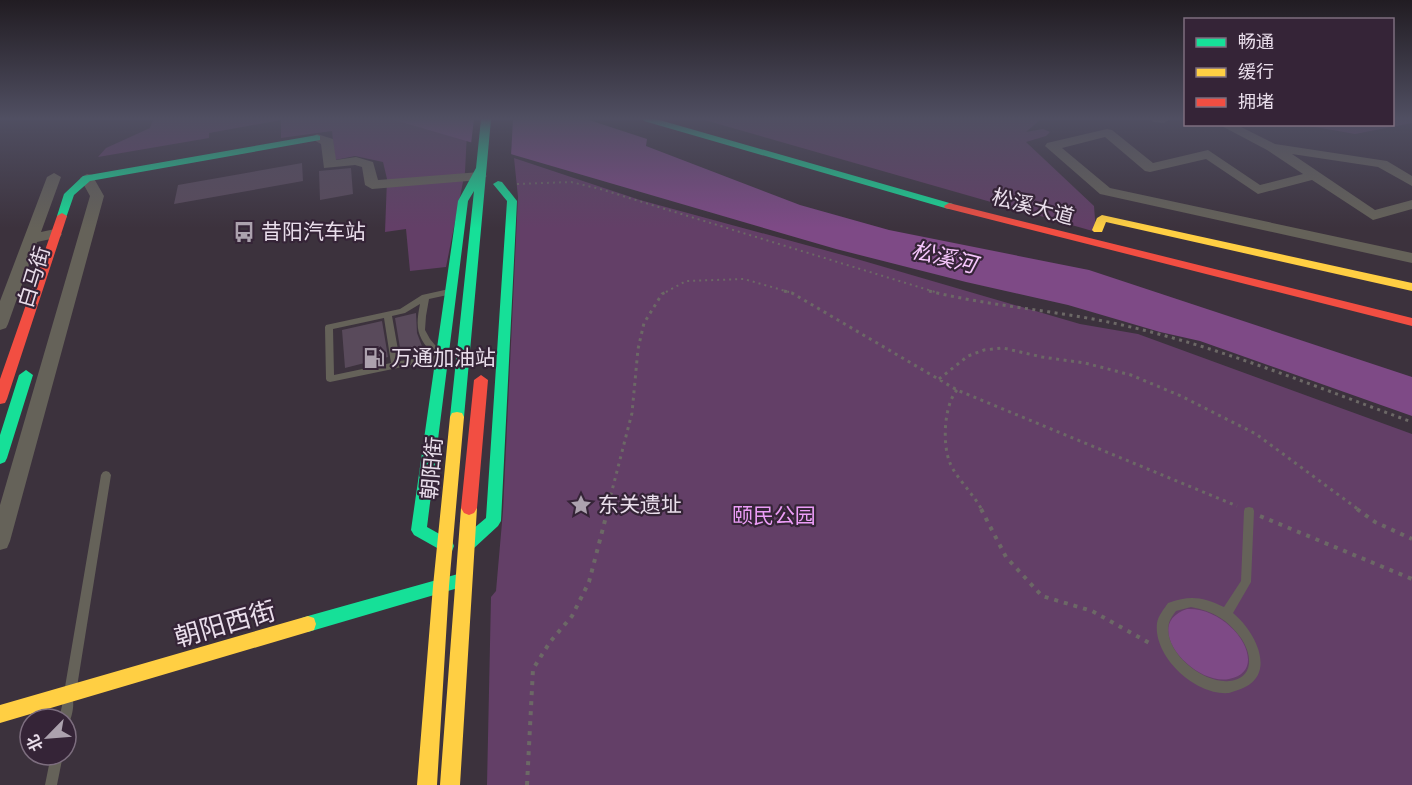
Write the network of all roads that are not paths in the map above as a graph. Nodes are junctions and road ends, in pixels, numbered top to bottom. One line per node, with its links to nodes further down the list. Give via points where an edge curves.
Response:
1 (216, 156): 16 (main road)
2 (329, 156): 13 (street, via 330,165 356,161 368,165 372,185)
3 (482, 156): 13 (main road, 朝阳街)
4 (777, 156): 34 (main road, 松溪大道, via 999,220)
5 (1063, 156): 26 (street, via 1105,191)
6 (1135, 156): 7 (street, via 1150,168)
7 (1201, 156)
8 (1210, 156): 14 (street, via 1258,190)
9 (1285, 156): 14 (street)
10 (1328, 156): 17 (street, via 1382,164)
11 (841, 160): 19 (main road)
12 (499, 168): 18 (main road)
13 (480, 169): 30 (main road, 朝阳街); 31 (main road, via 463,201)
14 (1314, 176): 21 (street, via 1373,215)
15 (54, 177): 25 (street)
16 (87, 178): 24 (main road, 白马街, via 69,194); 28 (main road, 白马街); 46 (street, via 97,196)
17 (1412, 182)
18 (498, 184): 22 (main road); 47 (main road, via 512,201 493,521)
19 (932, 186)
20 (955, 193): 23 (main road, 松溪大道)
21 (1412, 204)
22 (496, 207)
23 (1098, 230): 27 (main road, 松溪大道); 29 (main road, via 1102,218)
24 (56, 234): 25 (street); 40 (main road, 白马街)
25 (32, 238): 35 (street)
26 (1412, 258)
27 (1237, 264)
28 (56, 279)
29 (1412, 287)
30 (475, 288): 31 (lane); 41 (main road, 朝阳街)
31 (451, 291): 32 (lane); 37 (main road)
32 (425, 297): 33 (lane, via 402,311); 37 (lane, via 420,322 422,339)
33 (388, 314): 38 (lane); 38 (lane, via 329,327 330,379)
34 (1412, 322)
35 (0, 324)
36 (31, 357): 43 (main road)
37 (442, 359): 38 (lane); 42 (main road, via 435,379)
38 (396, 366)
39 (482, 368): 47 (main road, 朝阳街)
40 (0, 399)
41 (459, 399): 42 (main road); 48 (main road, 朝阳街)
42 (436, 402): 48 (main road, via 419,530)
43 (0, 458)
44 (106, 475): 52 (lane)
45 (1249, 511): 51 (lane, via 1246,582)
46 (0, 541)
47 (467, 544): 49 (main road, 朝阳街)
48 (446, 546): 50 (main road, 朝阳街)
49 (463, 580): 50 (main road, 朝阳西街); 58 (main road, 朝阳街)
50 (441, 586): 52 (main road, 朝阳西街); 57 (main road, 朝阳街)
51 (1226, 614): 51 (lane, via 1254,650 1254,669 1242,683 1219,686 1187,671 1169,654 1162,621 1172,607 1191,602)
52 (70, 694): 53 (lane); 54 (main road, 朝阳西街)
53 (67, 707)
54 (0, 714)
55 (55, 767): 56 (lane)
56 (51, 785)
57 (428, 785)
58 (450, 785)

